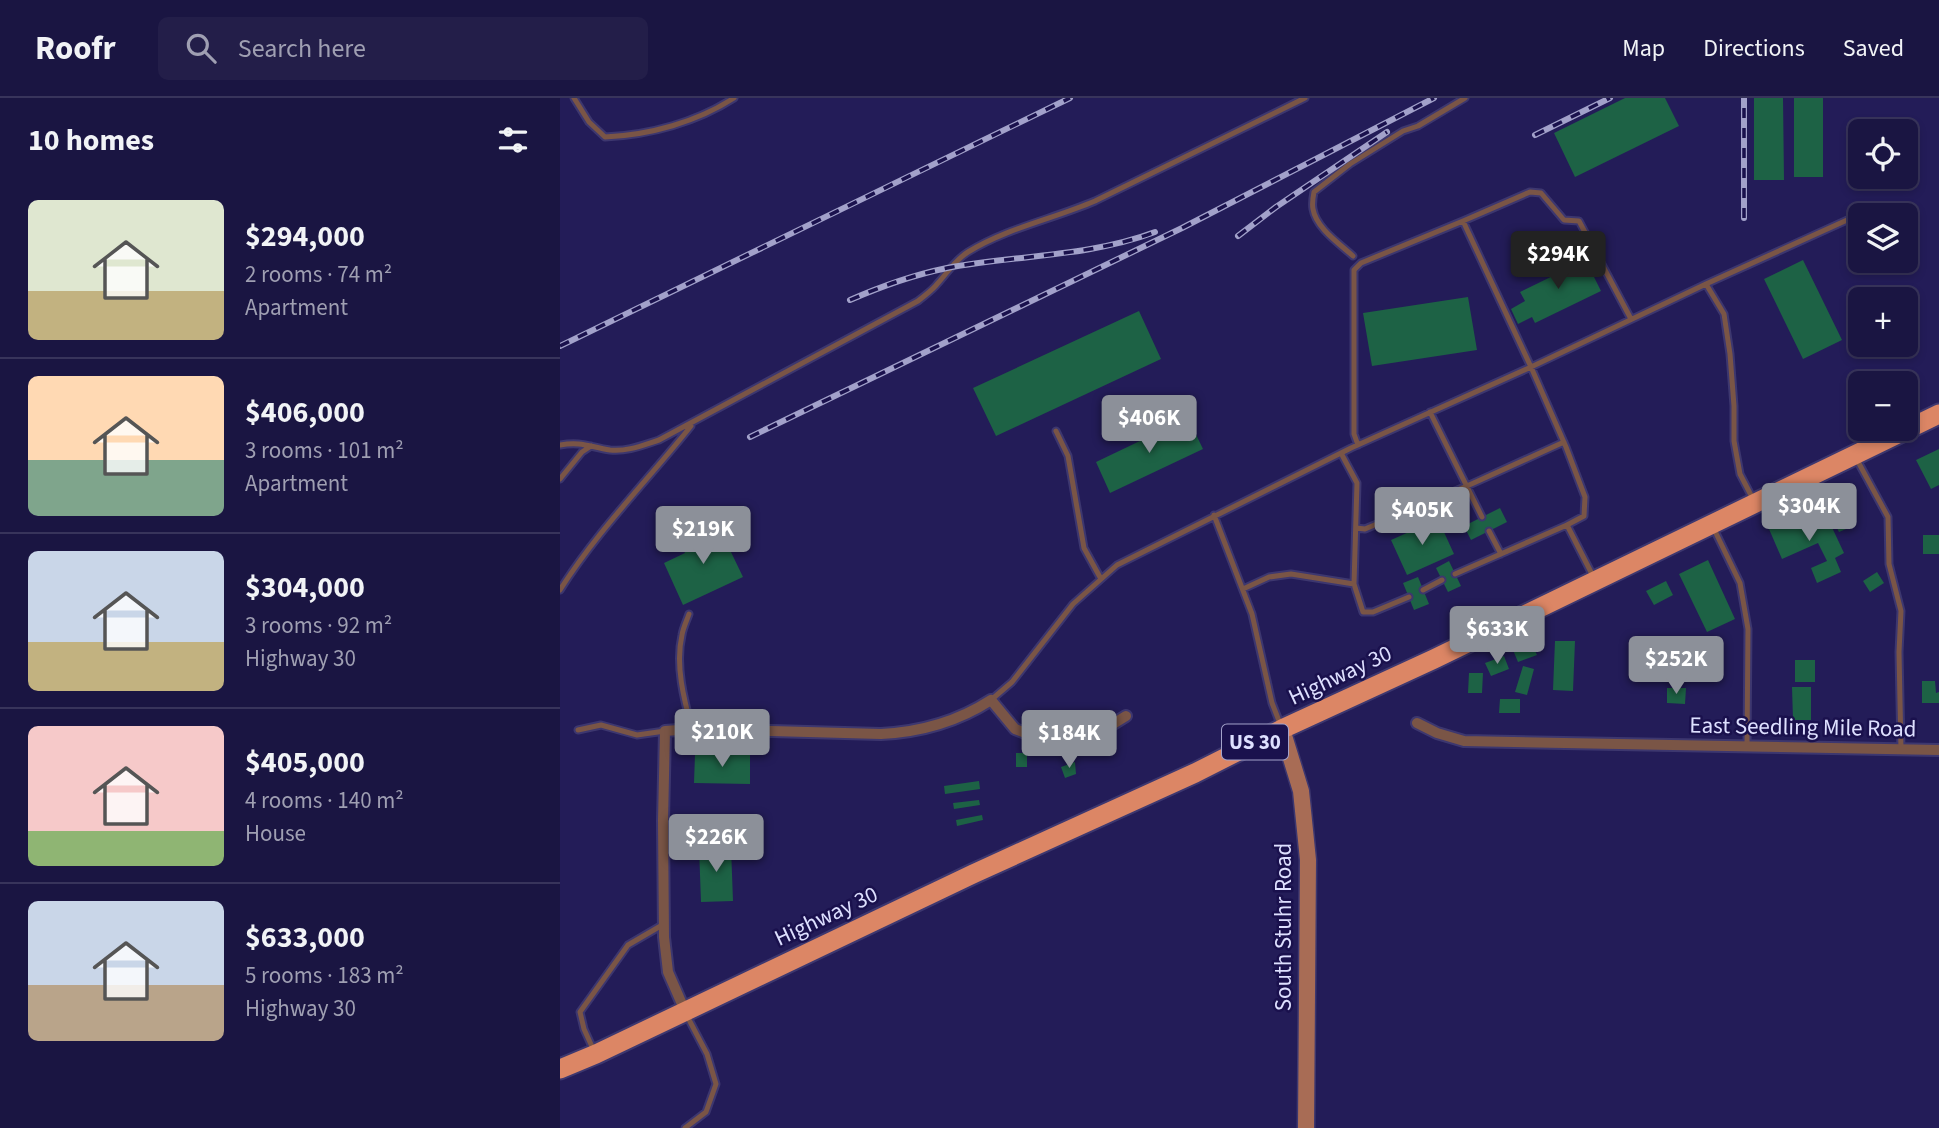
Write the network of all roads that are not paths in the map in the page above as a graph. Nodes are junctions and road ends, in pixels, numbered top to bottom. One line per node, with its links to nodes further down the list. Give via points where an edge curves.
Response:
1 (574, 98): 2 (lane, via 589,122 606,137 668,127 718,109)
2 (734, 98)
3 (1304, 98): 13 (lane, via 1095,201 1010,230 966,253 918,301)
4 (1465, 98): 7 (lane, via 1403,131 1314,192 1318,221)
5 (1848, 220): 8 (lane)
6 (1463, 222): 9 (lane, via 1530,192 1541,193 1564,220 1579,221); 10 (lane); 18 (lane, via 1361,263 1354,270 1354,434)
7 (1353, 256)
8 (1706, 284): 9 (lane); 23 (lane, via 1724,314 1734,441 1740,474)
9 (1631, 319): 10 (lane)
10 (1531, 367): 11 (lane); 15 (lane)
11 (1430, 412): 18 (lane); 22 (lane)
12 (1939, 414): 20 (highway, Highway 30 / US 30)
13 (694, 423): 17 (lane, via 634,449); 37 (lane, via 619,510)
14 (1056, 431): 32 (lane, via 1069,456 1084,548)
15 (1564, 442): 22 (lane); 27 (lane, via 1585,498 1584,516)
16 (560, 443): 17 (lane)
17 (591, 445): 21 (lane)
18 (1358, 445): 19 (lane)
19 (1341, 453): 24 (lane); 28 (lane, via 1357,483)
20 (1854, 455): 23 (highway, Highway 30 / US 30); 49 (lane, via 1888,517 1889,564 1901,611)
21 (560, 479)
22 (1467, 486): 25 (lane); 28 (lane, via 1365,529)
23 (1755, 503): 26 (highway, Highway 30 / US 30)
24 (1214, 515): 32 (lane, via 1117,565); 36 (lane)
25 (1482, 517)
26 (1712, 524): 34 (highway, Highway 30 / US 30); 48 (lane, via 1740,583 1748,629)
27 (1567, 525): 30 (lane); 34 (lane)
28 (1356, 528): 35 (lane)
29 (1489, 531): 30 (lane)
30 (1501, 554): 31 (lane)
31 (1455, 574)
32 (1101, 579): 41 (lane, via 1073,604 1012,682)
33 (1442, 580): 38 (lane)
34 (1595, 581): 45 (highway, Highway 30 / US 30)
35 (1354, 584): 36 (lane, via 1291,574 1269,577); 39 (lane, via 1363,612)
36 (1242, 589): 45 (lane)
37 (560, 590)
38 (1423, 590)
39 (1409, 597)
40 (689, 614): 44 (lane, via 681,636 680,666)
41 (991, 699): 42 (street, via 1015,729 1028,734 1097,734); 44 (street, via 938,726 902,733)
42 (1126, 716)
43 (1417, 723): 48 (street, East Seedling Mile Road, via 1464,741)
44 (692, 729): 47 (street)
45 (1282, 729): 52 (highway, Highway 30 / US 30); 56 (main road, South Stuhr Road, via 1301,791 1308,860)
46 (578, 730): 47 (lane, via 601,725 637,735)
47 (665, 731): 51 (street)
48 (1747, 747): 49 (street, East Seedling Mile Road)
49 (1901, 750): 50 (street, East Seedling Mile Road)
50 (1939, 750)
51 (664, 924): 52 (street, via 668,972); 53 (lane, via 628,945 580,1012)
52 (685, 1011): 53 (highway, Highway 30 / US 30); 55 (lane, via 716,1084 706,1112)
53 (596, 1054): 54 (highway, Highway 30 / US 30)
54 (563, 1069)
55 (685, 1128)
56 (1306, 1128)

